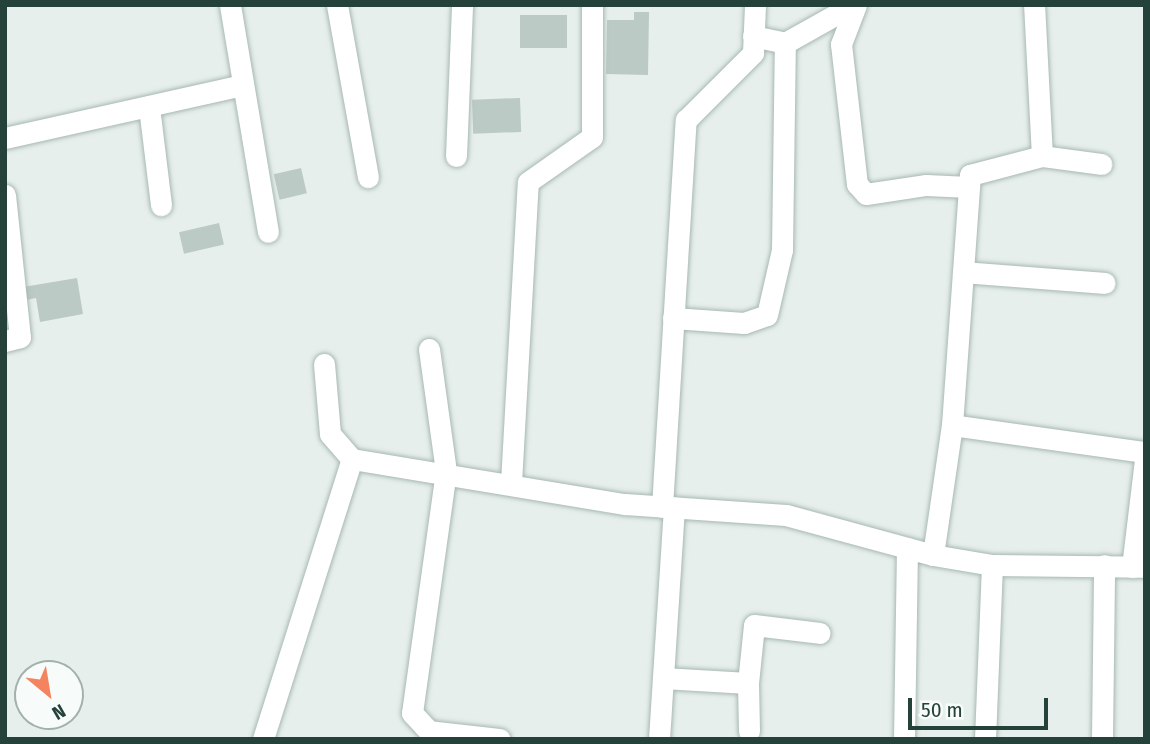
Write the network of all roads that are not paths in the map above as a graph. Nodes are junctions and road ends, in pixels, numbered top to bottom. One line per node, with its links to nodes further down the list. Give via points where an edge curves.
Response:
1 (230, 5): 10 (street)
2 (337, 5): 16 (street)
3 (462, 5): 13 (street)
4 (593, 5): 32 (street, via 592,137 528,182)
5 (755, 5): 8 (street)
6 (854, 5): 9 (street); 17 (street, via 841,44 857,184 866,194 926,185)
7 (1034, 5): 14 (street)
8 (753, 36): 9 (street); 23 (street, via 753,53 687,120)
9 (785, 43): 23 (street, via 782,250 767,315 744,323)
10 (242, 85): 11 (street); 20 (street)
11 (149, 107): 12 (street); 19 (street)
12 (5, 138)
13 (456, 156)
14 (1042, 156): 15 (street); 17 (street, via 970,175)
15 (1101, 164)
16 (368, 177)
17 (970, 187): 21 (street)
18 (5, 195): 24 (street, via 20,337)
19 (161, 205)
20 (268, 232)
21 (963, 272): 22 (street); 27 (street)
22 (1105, 283)
23 (673, 318): 33 (street)
24 (5, 341)
25 (429, 348): 31 (street)
26 (324, 364): 29 (street, via 330,434)
27 (952, 425): 28 (street); 35 (street)
28 (1145, 452)
29 (352, 458): 31 (street); 43 (street)
30 (1145, 460): 38 (street)
31 (446, 471): 32 (street); 44 (street, via 412,713 429,731)
32 (511, 483): 33 (street)
33 (668, 507): 34 (street, via 786,515); 40 (street)
34 (907, 548): 35 (street); 46 (street)
35 (933, 555): 36 (street)
36 (992, 565): 37 (street); 47 (street)
37 (1104, 565): 38 (street); 48 (street)
38 (1138, 567)
39 (820, 633): 41 (street, via 754,625)
40 (663, 678): 41 (street); 45 (street)
41 (748, 683): 42 (street)
42 (749, 731)
43 (263, 739)
44 (500, 739)
45 (659, 739)
46 (904, 739)
47 (985, 739)
48 (1102, 739)

